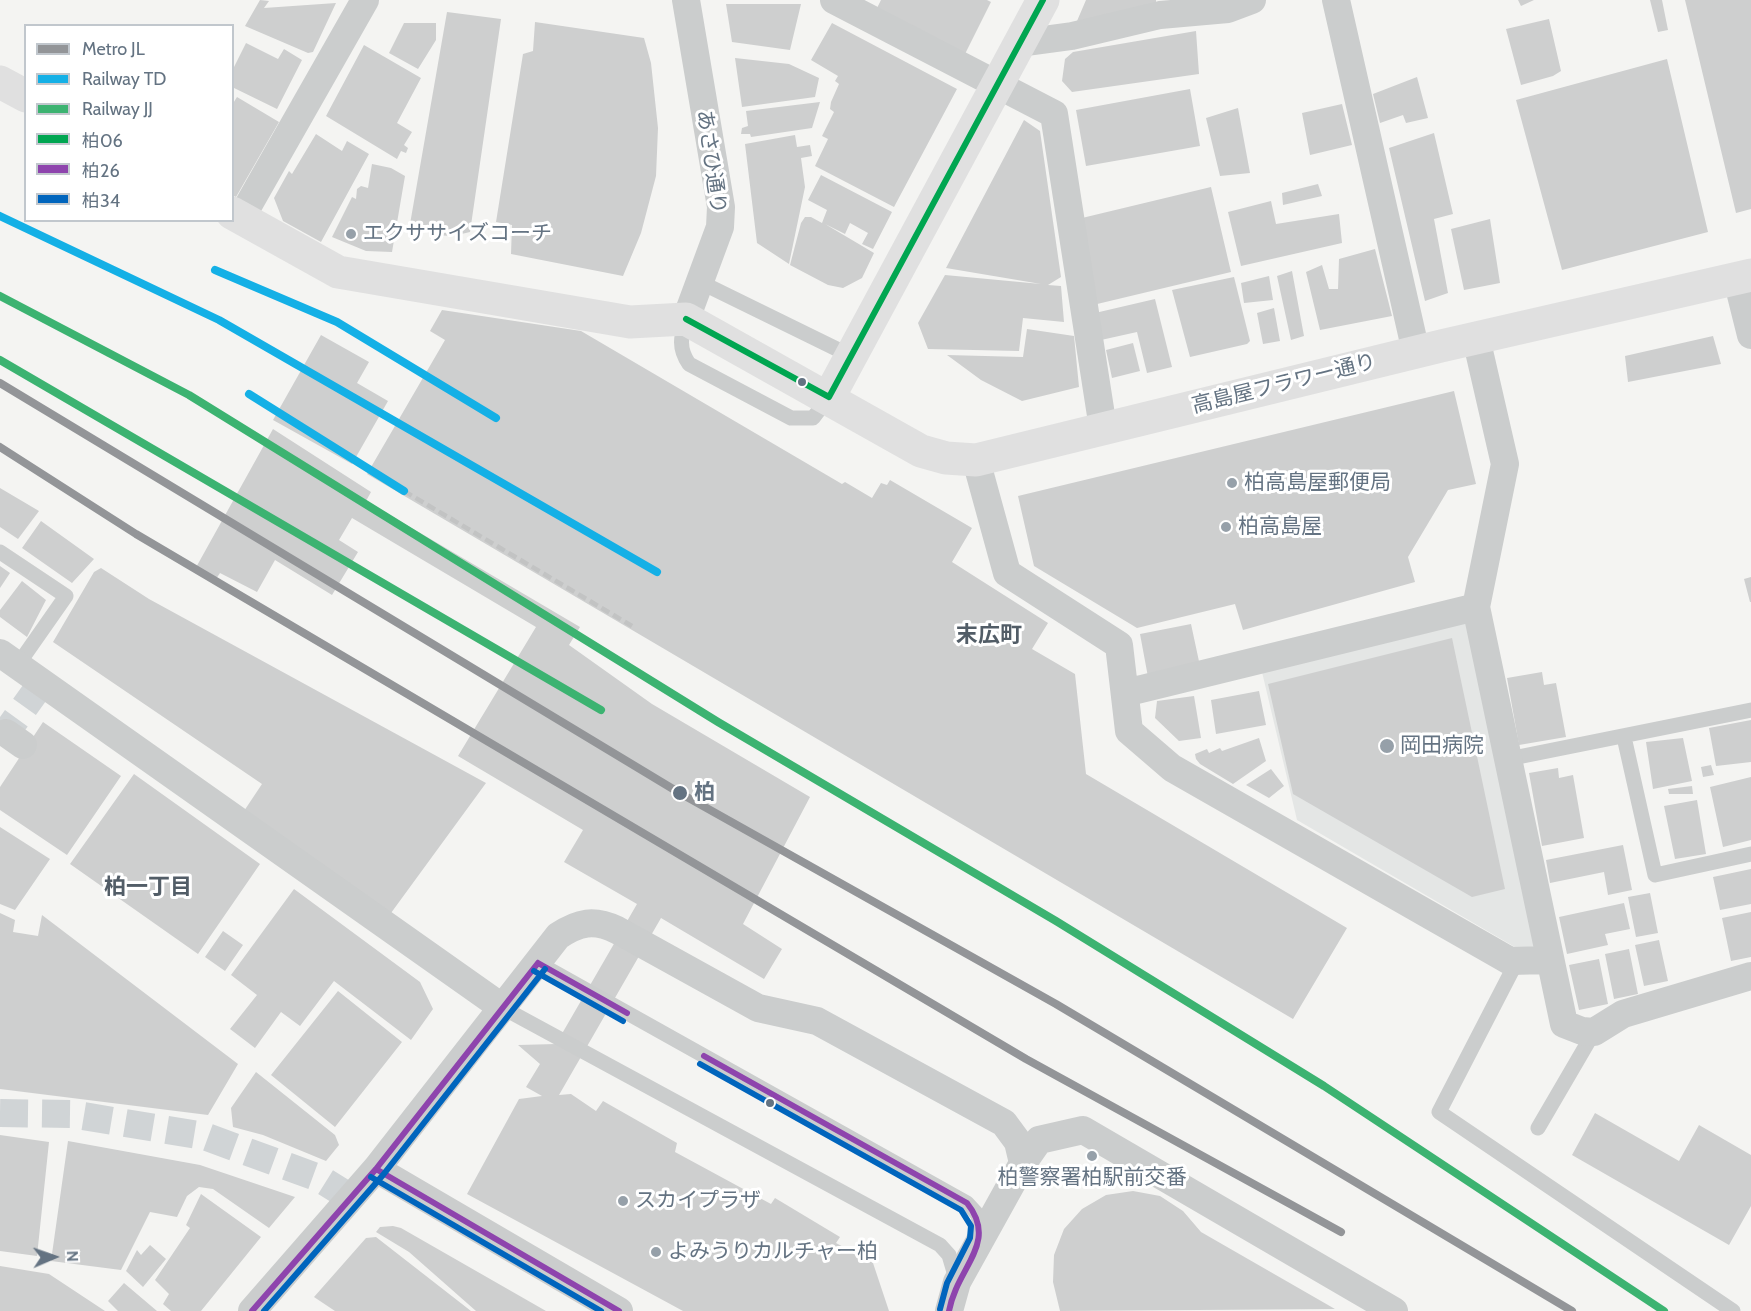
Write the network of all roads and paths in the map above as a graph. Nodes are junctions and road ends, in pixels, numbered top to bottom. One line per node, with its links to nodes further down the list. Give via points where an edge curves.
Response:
1 (364, 0): 11 (street)
2 (686, 0): 13 (street, あさひ通り, via 721,207 720,227)
3 (834, 0): 9 (street)
4 (1043, 0): 7 (street)
5 (1252, 0): 7 (street, via 1228,9 1160,15 1072,36)
6 (1336, 0): 17 (street)
7 (1020, 43): 9 (street)
8 (0, 82): 10 (street)
9 (997, 84): 18 (street); 20 (street, via 1054,114)
10 (24, 95)
11 (237, 216): 14 (street, via 338,272 630,322)
12 (1744, 277): 15 (street); 16 (street, 高島屋フラワー通り)
13 (700, 282): 14 (street, あさひ通り); 18 (lane)
14 (687, 319): 19 (street, 高島屋フラワー通り)
15 (1751, 335)
16 (1476, 338): 17 (street, 高島屋フラワー通り); 23 (street, via 1505,464)
17 (1416, 352): 20 (street, 高島屋フラワー通り)
18 (851, 356): 19 (street)
19 (829, 397): 21 (street, 高島屋フラワー通り, via 921,451)
20 (1103, 428): 21 (street, 高島屋フラワー通り)
21 (976, 460): 25 (street, via 1007,573 1119,645)
22 (0, 552): 24 (lane, via 66,596)
23 (1476, 607): 25 (street); 28 (street)
24 (9, 660): 34 (street)
25 (1125, 693): 31 (street, via 1129,731 1172,768 1510,961)
26 (1751, 710): 27 (lane)
27 (1624, 737): 28 (lane); 29 (lane, via 1655,875)
28 (1508, 759): 30 (street)
29 (1751, 854)
30 (1549, 960): 31 (street); 35 (street, via 1564,1024)
31 (1517, 961): 45 (lane, via 1439,1112)
32 (538, 963): 34 (street); 37 (street, via 558,936 571,927 586,922 603,924 758,1008 817,1022 1004,1123 1018,1142); 39 (lane, via 967,1203 978,1215)
33 (1751, 976): 35 (street, via 1623,1014)
34 (503, 1008): 38 (street); 40 (lane, via 940,1245 949,1255)
35 (1594, 1032): 36 (lane)
36 (1538, 1128)
37 (1023, 1162): 39 (street); 44 (street, via 1039,1140 1083,1130)
38 (376, 1169): 41 (street); 42 (street)
39 (981, 1240): 40 (street)
40 (957, 1282): 43 (street)
41 (252, 1311)
42 (619, 1311)
43 (949, 1311)
44 (1394, 1311)
45 (1733, 1311)

